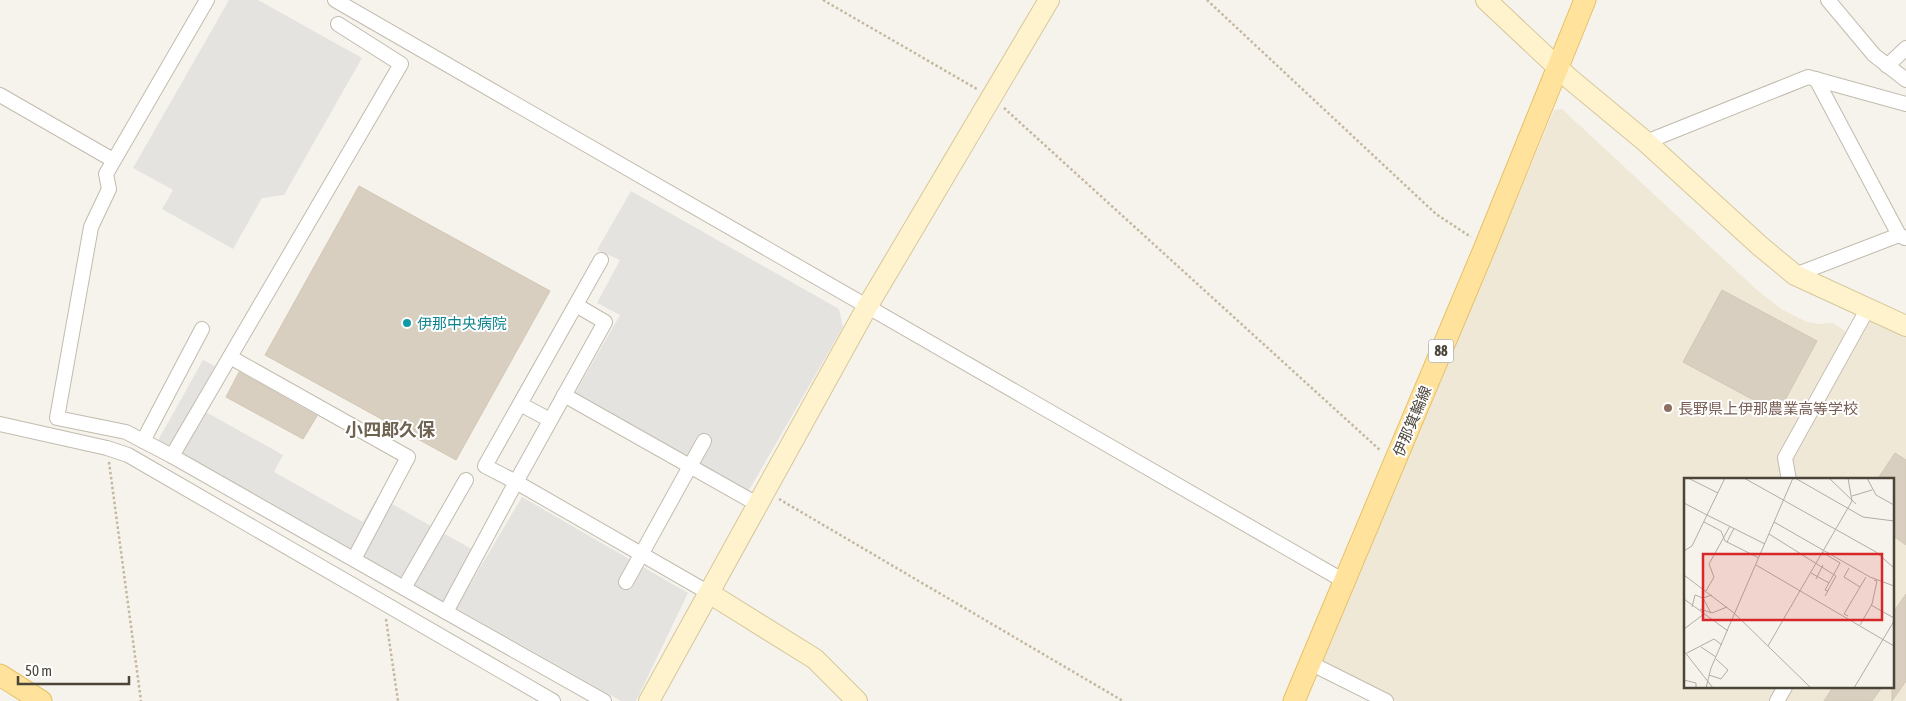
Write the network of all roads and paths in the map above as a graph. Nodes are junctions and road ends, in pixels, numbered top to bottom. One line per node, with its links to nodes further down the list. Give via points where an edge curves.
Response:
1 (206, 0): 19 (street)
2 (335, 0): 25 (street)
3 (823, 0): 16 (path)
4 (1049, 0): 16 (street)
5 (1207, 0): 21 (path, via 1436,214)
6 (1486, 0): 11 (street)
7 (1585, 0): 11 (main road, 伊那箕輪線 / 88)
8 (1828, 0): 12 (street)
9 (338, 24): 29 (street, via 401,64)
10 (1906, 48): 12 (street)
11 (1556, 66): 18 (street); 21 (main road, 伊那箕輪線 / 88)
12 (1886, 66): 14 (street)
13 (1816, 80): 17 (street); 18 (street, via 1808,77); 20 (street)
14 (1906, 80)
15 (0, 95): 19 (street)
16 (992, 98): 25 (street); 38 (path)
17 (1906, 104)
18 (1646, 142): 23 (street)
19 (114, 160): 34 (street, via 106,174 109,189 91,227 57,418 126,432)
20 (1902, 237): 23 (street)
21 (1485, 247): 38 (main road, 伊那箕輪線 / 88)
22 (601, 260): 24 (street)
23 (1795, 275): 26 (street)
24 (576, 305): 30 (street, via 605,322); 31 (street)
25 (867, 307): 43 (street); 46 (street)
26 (1868, 308): 27 (street); 40 (street, via 1785,458)
27 (1906, 326)
28 (202, 329): 34 (street)
29 (230, 357): 37 (street); 45 (street, via 408,457)
30 (564, 395): 32 (street); 39 (street)
31 (520, 404): 32 (street); 42 (street, via 485,466)
32 (550, 420): 42 (street)
33 (0, 424): 36 (street)
34 (143, 441): 37 (street)
35 (704, 441): 39 (street)
36 (107, 448): 50 (street, via 128,455); 56 (path)
37 (172, 456): 45 (street)
38 (1395, 463): 46 (main road, 伊那箕輪線 / 88)
39 (690, 466): 43 (street); 44 (street)
40 (1789, 478)
41 (466, 480): 48 (street)
42 (516, 482): 44 (street); 51 (street)
43 (761, 497): 49 (street); 62 (path)
44 (642, 554): 47 (street); 49 (street)
45 (354, 559): 48 (street)
46 (1344, 581): 52 (main road, 伊那箕輪線 / 88)
47 (626, 582)
48 (404, 588): 51 (street)
49 (709, 593): 60 (street); 61 (street, via 815,658)
50 (383, 603): 57 (path); 58 (street)
51 (446, 612): 59 (street)
52 (1310, 663): 63 (main road, 伊那箕輪線 / 88); 64 (street)
53 (0, 675): 55 (main road)
54 (1784, 688): 65 (street)
55 (41, 701)
56 (141, 701)
57 (398, 701)
58 (552, 701)
59 (604, 701)
60 (649, 701)
61 (857, 701)
62 (1123, 701)
63 (1294, 701)
64 (1386, 701)
65 (1777, 701)

